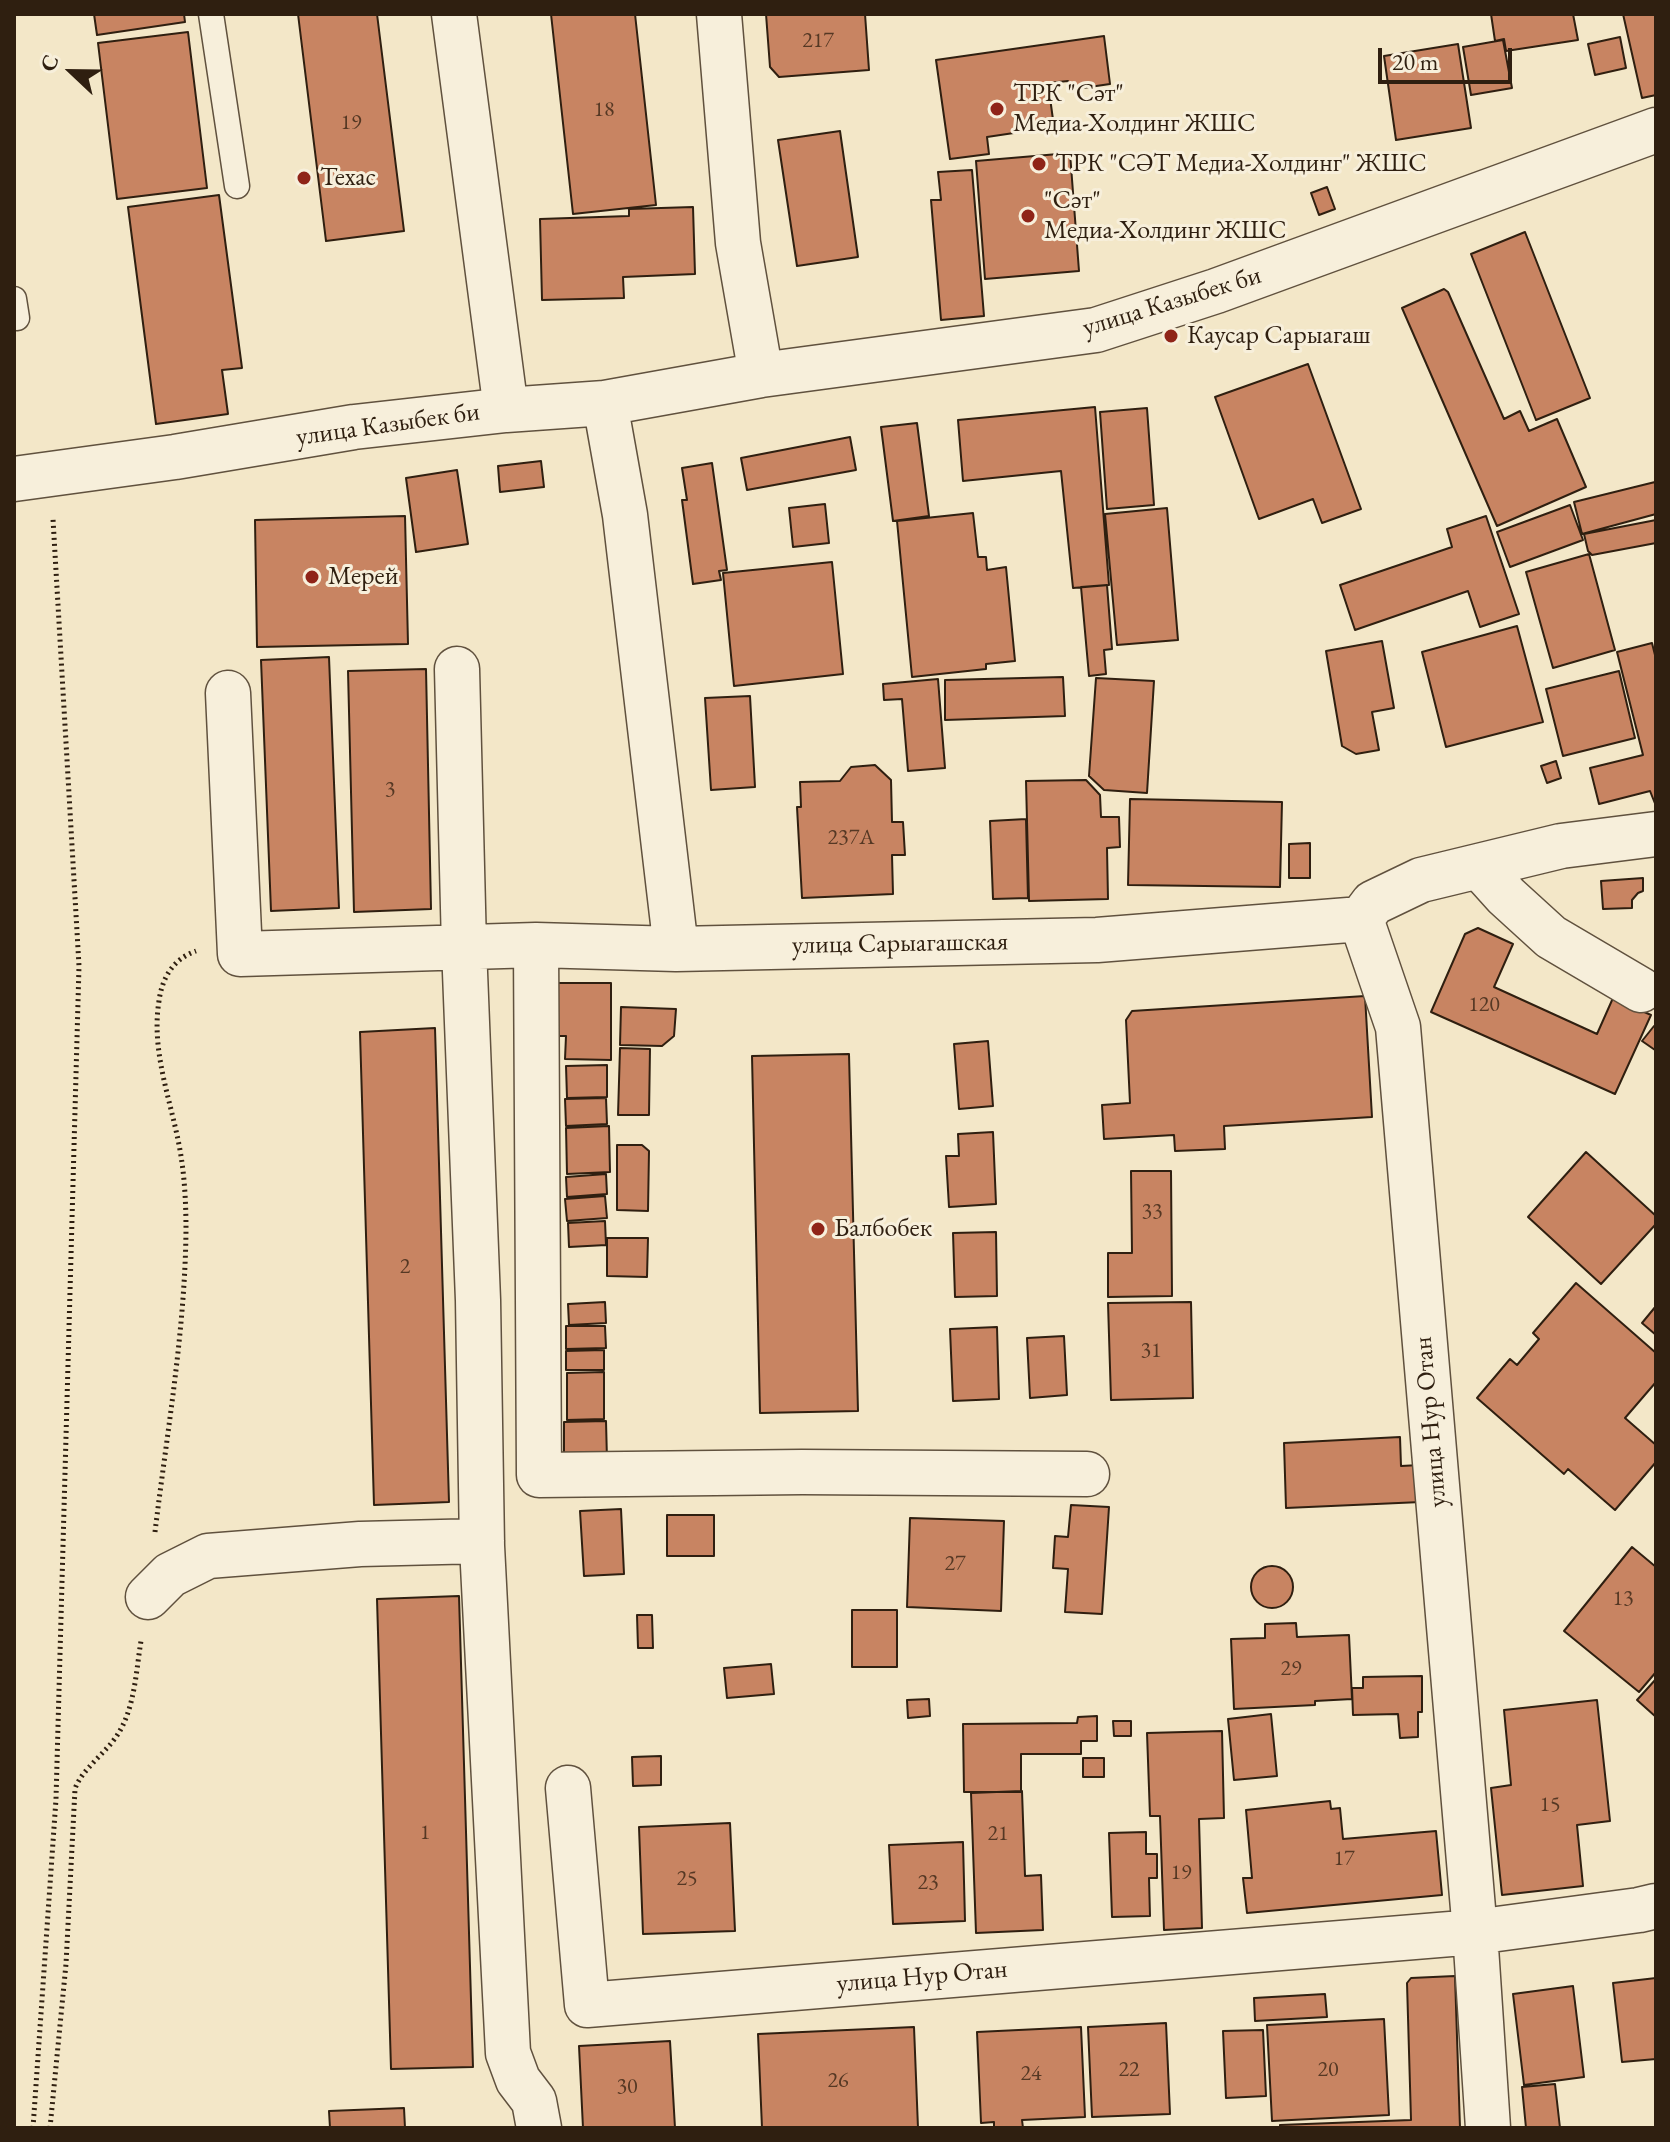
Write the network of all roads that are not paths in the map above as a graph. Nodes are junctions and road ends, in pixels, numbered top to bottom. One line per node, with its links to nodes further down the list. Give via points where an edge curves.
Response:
1 (211, 14): 5 (lane)
2 (454, 14): 8 (street)
3 (719, 14): 6 (street, via 738,243)
4 (1656, 130): 6 (street, улица Казыбек би, via 1096,330)
5 (237, 186)
6 (761, 375): 7 (street, улица Казыбек би)
7 (605, 403): 8 (street, улица Казыбек би); 17 (street, via 625,515)
8 (506, 410): 9 (street, улица Казыбек би, via 354,427)
9 (32, 477)
10 (457, 669): 16 (street)
11 (228, 693): 16 (street, улица Сарыагашская, via 240,954)
12 (1656, 834): 13 (street, via 1561,846)
13 (1479, 866): 14 (street, via 1421,880 1373,903); 18 (street, via 1551,937)
14 (1361, 919): 17 (street, улица Сарыагашская, via 1097,940); 24 (street, улица Нур Отан, via 1398,1027)
15 (536, 945): 16 (street, улица Сарыагашская); 17 (street, улица Сарыагашская); 19 (street, via 539,1475)
16 (464, 947): 20 (street)
17 (676, 949)
18 (1641, 990)
19 (1087, 1474)
20 (482, 1541): 21 (street, via 208,1556 170,1575); 25 (street, via 508,2053 518,2080 534,2101)
21 (148, 1597)
22 (568, 1788): 24 (street, улица Нур Отан, via 587,2005)
23 (1656, 1906): 24 (street, улица Нур Отан)
24 (1475, 1932): 26 (street, улица Нур Отан)
25 (539, 2128)
26 (1488, 2128)

